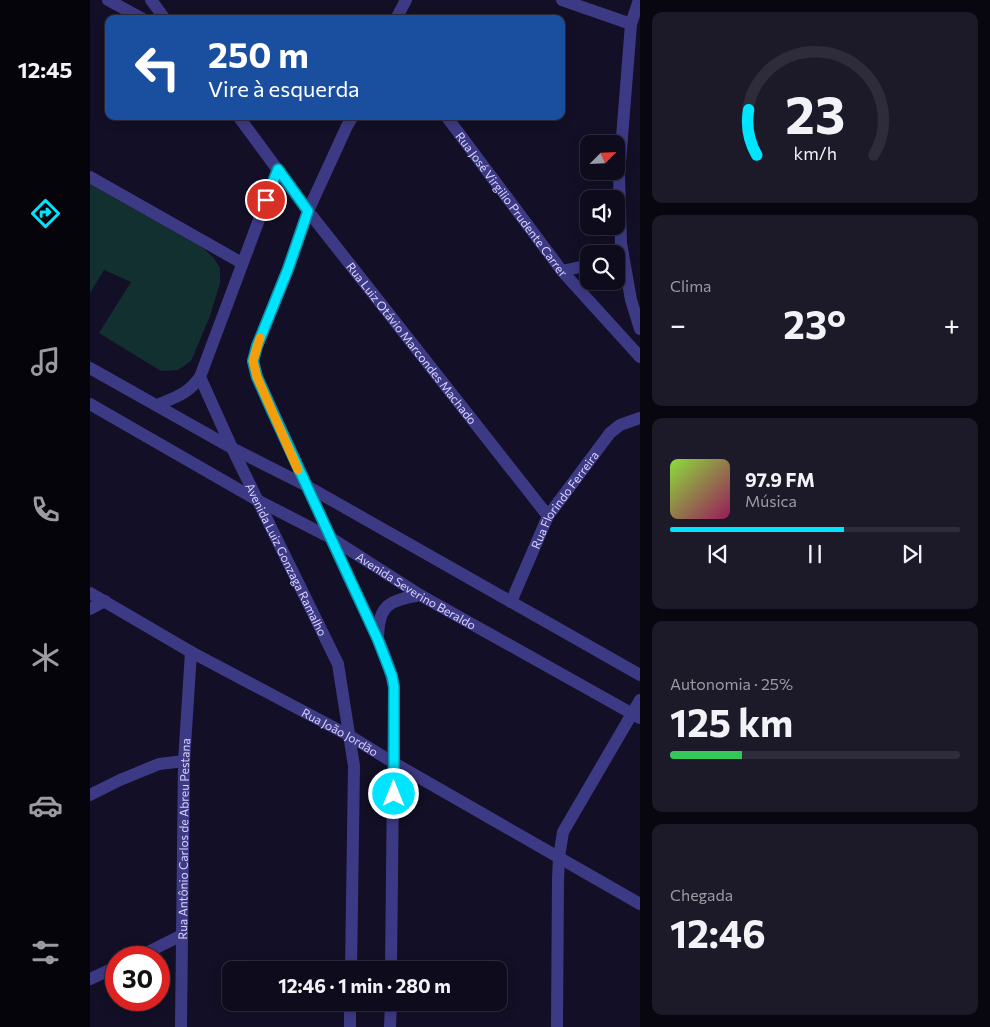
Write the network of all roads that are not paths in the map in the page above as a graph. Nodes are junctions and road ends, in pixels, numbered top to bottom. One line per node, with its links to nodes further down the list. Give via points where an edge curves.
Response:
1 (108, 0): 6 (street)
2 (151, 0): 7 (street)
3 (406, 0): 8 (street)
4 (562, 0): 9 (street)
5 (639, 0): 9 (street)
6 (136, 15)
7 (162, 15)
8 (398, 15)
9 (631, 24): 16 (street, via 619,175)
10 (241, 120): 13 (street, Rua Luiz Otávio Marcondes Machado)
11 (351, 120): 15 (street)
12 (449, 120): 19 (street, Rua José Virgilio Prudente Carrer)
13 (278, 169): 15 (street, Rua Luiz Otávio Marcondes Machado); 17 (street)
14 (90, 177): 17 (street)
15 (308, 211): 28 (street, via 253,361); 30 (street, Rua Luiz Otávio Marcondes Machado)
16 (621, 243): 20 (street, via 631,300)
17 (242, 263): 23 (street)
18 (580, 267): 19 (street)
19 (562, 271): 21 (street, Rua José Virgilio Prudente Carrer)
20 (640, 329)
21 (640, 357)
22 (90, 368): 25 (street)
23 (200, 376): 25 (street, via 193,387); 27 (street, Avenida Luiz Gonzaga Ramalho)
24 (90, 404): 29 (street, Avenida Severino Beraldo)
25 (157, 405): 27 (street)
26 (640, 418): 30 (street, Rua Florindo Ferreira, via 620,425 610,433)
27 (232, 448): 28 (street); 29 (street, Avenida Luiz Gonzaga Ramalho)
28 (305, 485): 31 (street); 35 (street)
29 (257, 500): 31 (street, Avenida Severino Beraldo); 42 (street, Avenida Luiz Gonzaga Ramalho, via 338,664)
30 (548, 516): 35 (street, Rua Florindo Ferreira)
31 (330, 538): 33 (street, Avenida Severino Beraldo); 37 (street)
32 (90, 592): 34 (street, Rua João Jordão)
33 (420, 595): 37 (street, via 386,606 378,620); 41 (street, Avenida Severino Beraldo)
34 (105, 601): 36 (street); 38 (street, Rua João Jordão)
35 (511, 602): 39 (street)
36 (90, 609)
37 (378, 640): 44 (street, via 394,687)
38 (191, 652): 42 (street, Rua João Jordão); 43 (street, Rua Antônio Carlos de Abreu Pestana)
39 (640, 674)
40 (640, 700): 41 (street)
41 (636, 716): 46 (street, via 563,832)
42 (350, 736): 44 (street, Rua João Jordão); 50 (street, Avenida Luiz Gonzaga Ramalho, via 354,766)
43 (184, 761): 45 (street, via 159,764); 48 (street, Rua Antônio Carlos de Abreu Pestana)
44 (394, 763): 46 (street, Rua João Jordão); 51 (street)
45 (90, 795)
46 (559, 856): 47 (street, Rua João Jordão); 59 (street)
47 (640, 904)
48 (182, 935): 49 (street); 56 (street, Rua Antônio Carlos de Abreu Pestana)
49 (160, 946)
50 (351, 961)
51 (391, 961)
52 (105, 972): 53 (street)
53 (90, 980)
54 (350, 1011): 57 (street)
55 (391, 1011): 58 (street)
56 (181, 1027)
57 (350, 1027)
58 (390, 1027)
59 (557, 1027)

